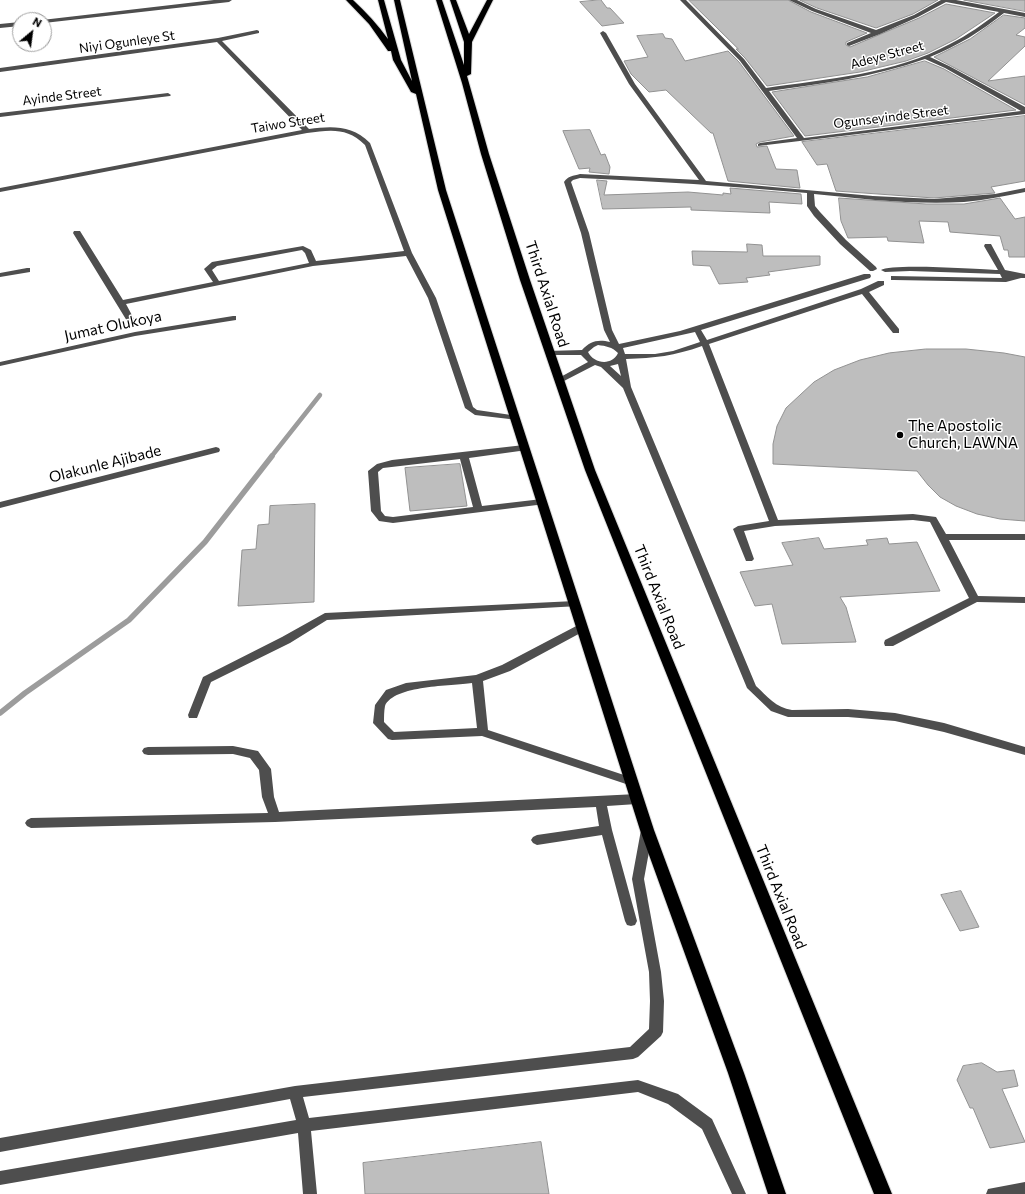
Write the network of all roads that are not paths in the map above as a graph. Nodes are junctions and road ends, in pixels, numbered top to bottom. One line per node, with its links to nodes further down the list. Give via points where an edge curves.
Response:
1 (229, 0): 13 (street)
2 (349, 0): 23 (highway, via 379,29)
3 (382, 0): 23 (highway)
4 (397, 0): 28 (highway)
5 (439, 0): 25 (highway, Third Axial Road)
6 (453, 0): 20 (highway)
7 (490, 0): 20 (highway)
8 (683, 0): 26 (street, via 742,60)
9 (792, 0): 18 (street)
10 (946, 0): 11 (street); 18 (street)
11 (1003, 11): 12 (street); 22 (street, Adeye Street, via 976,33)
12 (1025, 15)
13 (52, 20)
14 (12, 25): 15 (street)
15 (0, 26)
16 (257, 32): 19 (street, Niyi Ogunleye St)
17 (604, 33): 34 (street, via 632,84)
18 (878, 33): 21 (street)
19 (218, 40): 24 (street, Niyi Ogunleye St); 31 (street)
20 (468, 42): 25 (highway)
21 (849, 44)
22 (925, 58): 26 (street, Adeye Street, via 843,78); 29 (street, via 947,67)
23 (397, 60): 28 (highway)
24 (0, 70)
25 (466, 83): 64 (highway, Third Axial Road, via 524,280)
26 (766, 90): 32 (street)
27 (168, 95): 30 (street, Ayinde Street)
28 (424, 108): 71 (highway, via 442,190)
29 (1025, 111): 32 (street, Ogunseyinde Street)
30 (0, 115)
31 (307, 131): 35 (street, Taiwo Street); 40 (street, Taiwo Street, via 343,129 355,132 368,144)
32 (802, 140): 33 (street, Ogunseyinde Street)
33 (760, 145)
34 (703, 181): 37 (street); 58 (street, via 580,176 567,182 585,233)
35 (0, 190)
36 (1025, 190): 37 (street, via 994,198 930,201)
37 (810, 191): 42 (street, via 812,206 817,214)
38 (77, 233): 54 (street)
39 (988, 246): 45 (street)
40 (408, 254): 41 (street); 71 (street, Taiwo Street, via 432,298 469,408 475,412)
41 (313, 264): 51 (street); 51 (street, via 308,252 303,248 215,264 208,269)
42 (873, 269): 44 (street); 47 (street)
43 (27, 270): 46 (street)
44 (885, 270): 45 (street); 48 (street, via 894,275)
45 (1004, 272): 49 (street); 50 (street)
46 (0, 275)
47 (867, 276): 52 (street); 57 (street)
48 (894, 278): 50 (street); 52 (street, via 892,281)
49 (1023, 278): 50 (street)
50 (1006, 280)
51 (217, 283): 54 (street)
52 (881, 283): 53 (street)
53 (864, 291): 59 (street); 61 (street)
54 (121, 303): 56 (street)
55 (233, 318): 67 (street, Jumat Olukoya, via 135,334)
56 (132, 321)
57 (697, 329): 61 (street); 62 (street)
58 (608, 330): 60 (street); 62 (street)
59 (896, 331)
60 (597, 343): 62 (street); 63 (street)
61 (705, 343): 65 (street, via 674,353); 78 (street)
62 (617, 347): 65 (street)
63 (584, 352): 64 (street); 66 (street)
64 (550, 353): 69 (highway, Third Axial Road)
65 (622, 357): 68 (street, via 617,361); 70 (street)
66 (593, 363): 68 (street); 69 (street)
67 (0, 364)
68 (603, 364): 70 (street)
69 (559, 380): 109 (highway, Third Axial Road, via 593,478)
70 (627, 387): 91 (street, via 752,688 772,707 793,714 852,713 895,717 949,729)
71 (515, 418): 72 (highway)
72 (524, 448): 74 (street); 75 (highway)
73 (216, 450): 76 (street, Olakunle Ajibade)
74 (464, 456): 77 (street); 77 (street, via 392,463 373,470 376,511 382,518 393,520)
75 (542, 502): 77 (street); 84 (highway)
76 (0, 505)
77 (478, 509)
78 (775, 523): 79 (street, via 913,517 932,519); 81 (street, via 738,529)
79 (943, 537): 80 (street); 82 (street)
80 (1025, 537)
81 (749, 559)
82 (975, 599): 83 (street); 86 (street)
83 (1025, 600)
84 (575, 604): 85 (highway); 88 (street, via 325,617 207,680)
85 (582, 627): 87 (street, via 506,668); 92 (highway)
86 (889, 643)
87 (477, 679): 89 (street); 89 (street, via 406,686 390,693 380,704 378,723 392,736)
88 (193, 715)
89 (483, 732): 92 (street, via 530,750)
90 (148, 751): 95 (street, via 233,750 254,754 265,769 268,797)
91 (1025, 751)
92 (632, 782): 93 (highway)
93 (638, 799): 94 (street); 98 (highway)
94 (601, 802): 95 (street); 97 (street)
95 (275, 817): 96 (street)
96 (32, 822)
97 (606, 830): 99 (street); 100 (street)
98 (647, 830): 101 (street, via 638,879 655,972 656,1032 634,1052); 108 (highway, via 736,1073)
99 (537, 840)
100 (631, 921)
101 (295, 1092): 102 (street); 103 (street)
102 (304, 1125): 104 (street); 106 (street); 107 (street, via 638,1086 673,1099 706,1124)
103 (0, 1145)
104 (0, 1178)
105 (1025, 1189): 110 (street)
106 (310, 1194)
107 (738, 1194)
108 (777, 1194)
109 (884, 1194)
110 (993, 1194)

